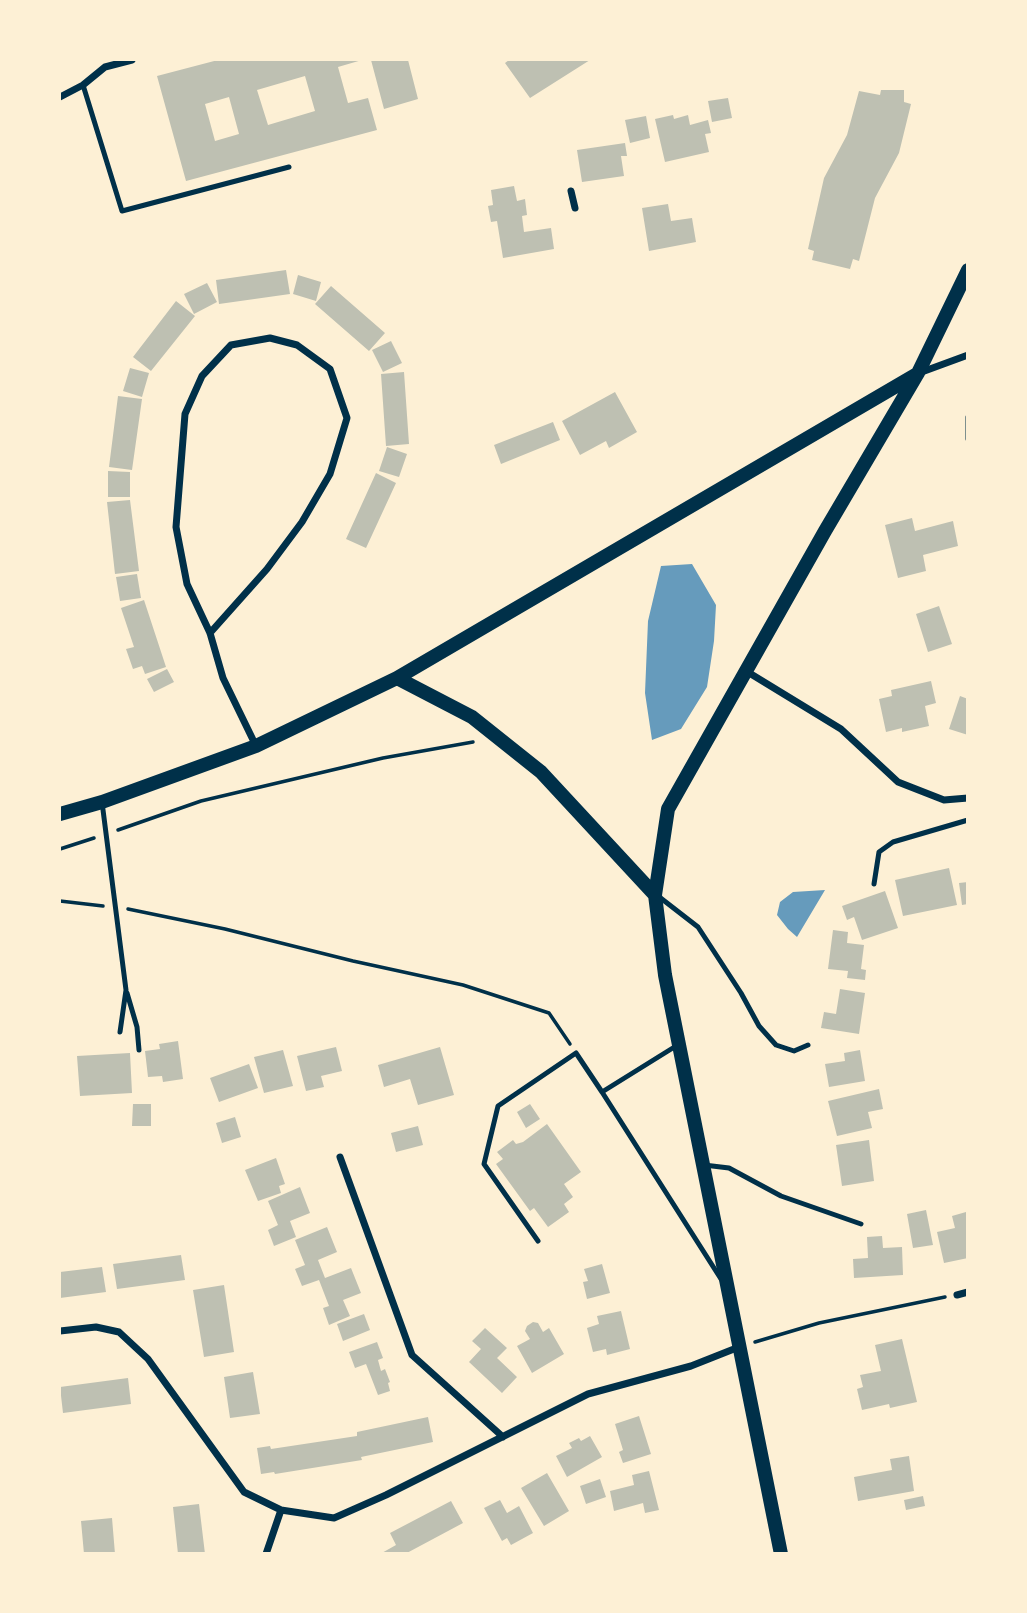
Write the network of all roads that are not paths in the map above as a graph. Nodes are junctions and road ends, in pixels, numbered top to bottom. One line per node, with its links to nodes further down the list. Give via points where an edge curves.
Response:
1 (132, 60): 2 (street, via 105,67)
2 (83, 85): 3 (street); 4 (lane, via 122,211)
3 (60, 97)
4 (289, 167)
5 (571, 191): 6 (street)
6 (575, 208)
7 (968, 270): 9 (main road)
8 (964, 356): 9 (street)
9 (918, 373): 13 (main road); 14 (main road)
10 (968, 417): 11 (lane)
11 (968, 439)
12 (210, 633): 12 (street, via 187,584 176,527 185,414 202,376 231,345 270,338 297,345 330,369 347,418 330,474 302,522); 15 (street, via 223,677)
13 (745, 671): 16 (street, via 841,729 898,782 944,800); 21 (main road, via 667,809)
14 (397, 678): 15 (main road); 21 (main road, via 472,717 541,772)
15 (256, 746): 17 (main road)
16 (968, 799)
17 (102, 802): 18 (main road); 22 (lane)
18 (60, 814)
19 (968, 820): 20 (lane, via 894,842 879,852)
20 (874, 884)
21 (655, 895): 24 (main road); 25 (lane, via 698,926 759,1027 776,1045 794,1051)
22 (126, 990): 23 (lane); 26 (lane)
23 (120, 1032)
24 (680, 1044): 27 (lane); 29 (main road)
25 (808, 1045)
26 (139, 1050)
27 (602, 1092): 31 (lane, via 576,1053 498,1106 484,1164); 32 (lane)
28 (340, 1157): 37 (street, via 412,1355)
29 (704, 1165): 30 (lane, via 729,1168 781,1196); 32 (main road)
30 (861, 1224)
31 (538, 1241)
32 (728, 1290): 36 (main road)
33 (968, 1292): 34 (street)
34 (957, 1295)
35 (60, 1331): 38 (street, via 96,1327 119,1332 148,1359 244,1492)
36 (739, 1347): 37 (street, via 691,1366 588,1394); 40 (main road)
37 (503, 1437): 38 (street, via 334,1518)
38 (281, 1510): 39 (street)
39 (266, 1553)
40 (780, 1553)

